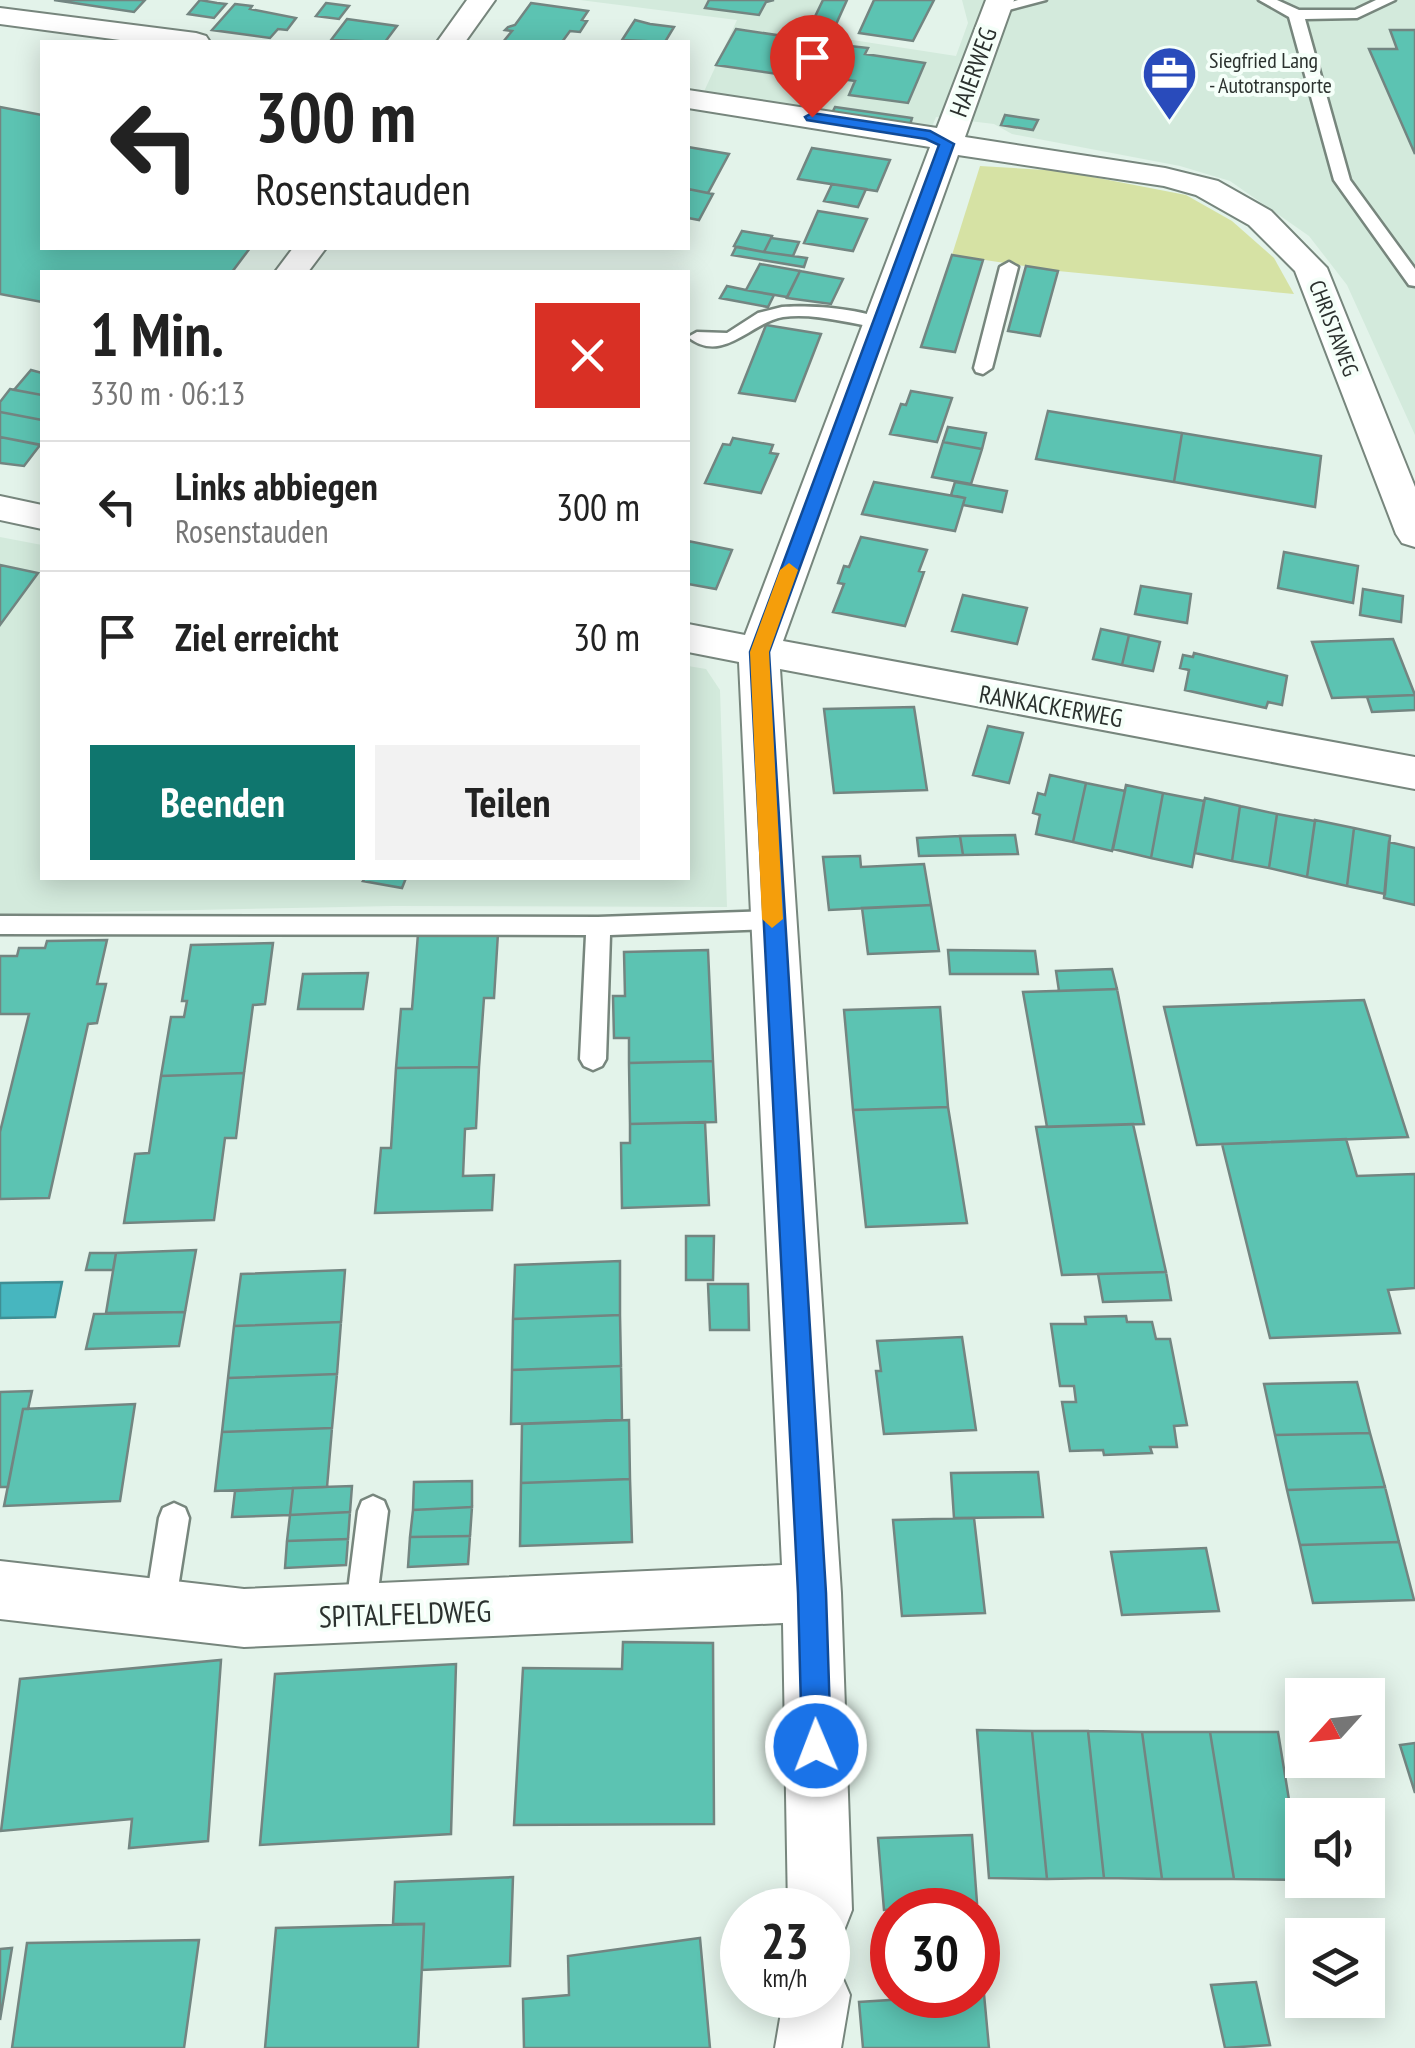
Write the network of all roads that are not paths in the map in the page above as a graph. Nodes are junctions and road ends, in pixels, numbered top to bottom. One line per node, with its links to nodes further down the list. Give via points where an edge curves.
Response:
1 (480, 0): 8 (street)
2 (1266, 0): 5 (lane)
3 (1388, 0): 5 (lane, via 1357,14)
4 (1012, 3): 10 (street, HAIERWEG)
5 (1296, 15): 14 (lane, via 1342,180)
6 (0, 16): 7 (street)
7 (181, 40)
8 (452, 40)
9 (690, 99): 10 (street, CHRISTAWEG, via 930,135)
10 (947, 144): 15 (street, HAIERWEG); 20 (street, CHRISTAWEG, via 1165,177 1207,188 1260,218 1310,268)
11 (308, 250): 13 (street)
12 (1009, 267): 17 (lane)
13 (293, 270)
14 (1415, 280)
15 (879, 323): 16 (lane, via 782,309 750,319 731,339); 22 (street, HAIERWEG)
16 (697, 337)
17 (983, 368)
18 (0, 508): 19 (street)
19 (40, 516)
20 (1415, 534)
21 (690, 638): 22 (street, RANKACKERWEG)
22 (760, 652): 23 (street, RANKACKERWEG); 24 (street, HAIERWEG)
23 (1415, 773)
24 (772, 920): 26 (lane); 31 (street, HAIERWEG)
25 (0, 925): 26 (lane)
26 (598, 926): 27 (lane)
27 (593, 1059)
28 (372, 1511): 33 (lane)
29 (174, 1518): 32 (lane)
30 (0, 1590): 32 (street, SPITALFELDWEG)
31 (812, 1593): 33 (street, SPITALFELDWEG); 34 (street, HAIERWEG)
32 (160, 1607): 33 (street, SPITALFELDWEG, via 244,1618)
33 (360, 1615)
34 (819, 1888)
35 (813, 2018): 36 (street)
36 (808, 2048)

